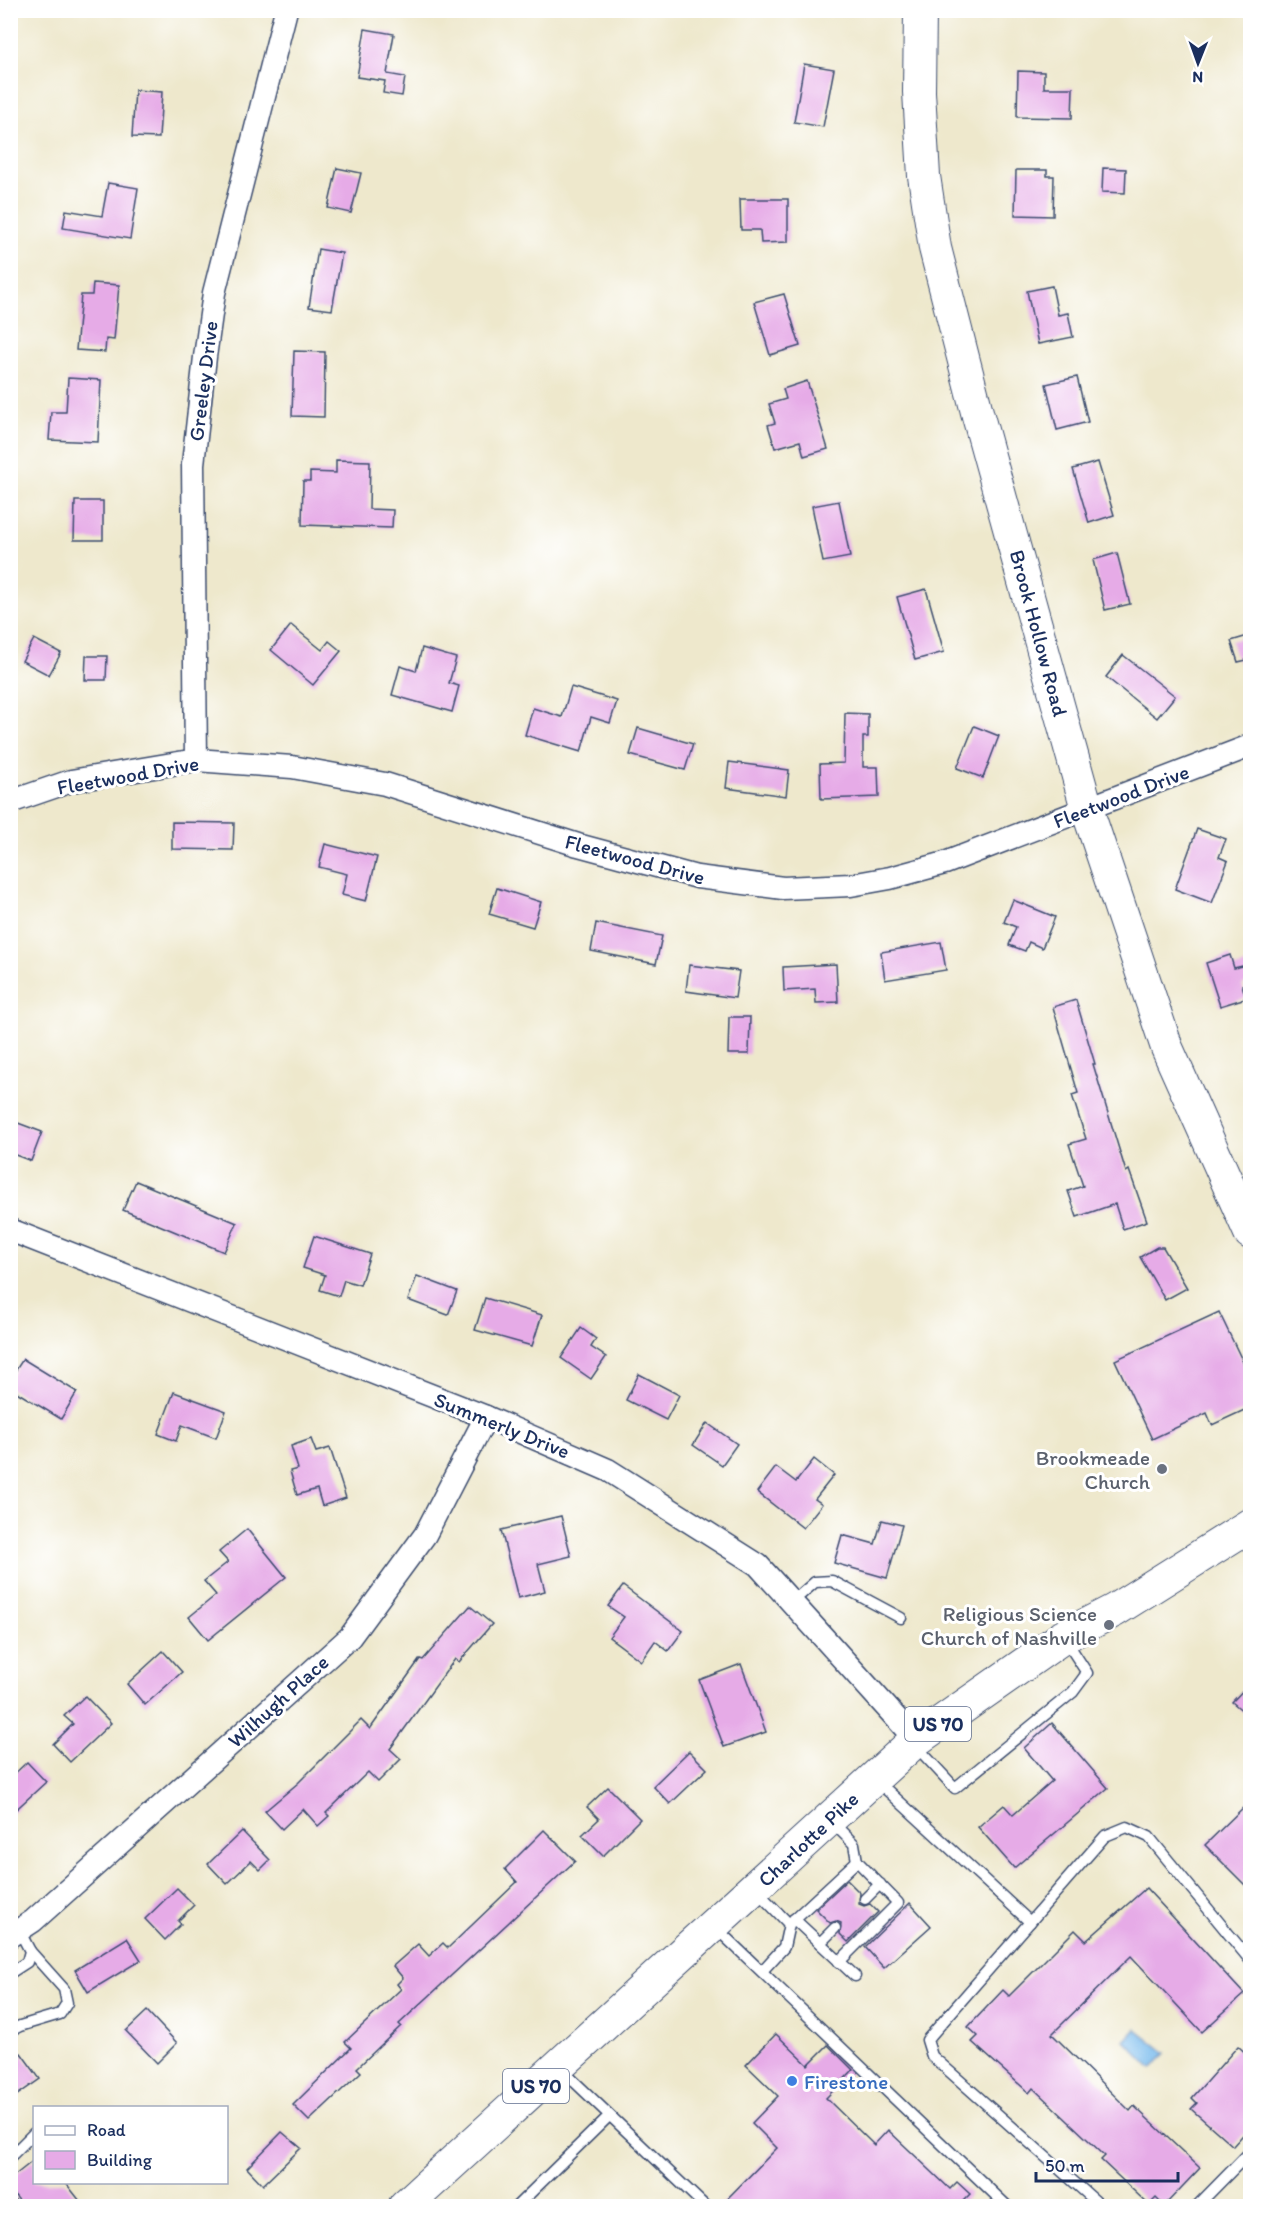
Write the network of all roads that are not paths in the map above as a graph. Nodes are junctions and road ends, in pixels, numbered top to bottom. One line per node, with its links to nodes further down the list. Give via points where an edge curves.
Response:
1 (286, 10): 4 (street, Greeley Drive, via 214,293 203,368 193,465)
2 (921, 10): 6 (street, Brook Hollow Road, via 918,92 924,176 935,248)
3 (1251, 746): 6 (street, Fleetwood Drive)
4 (196, 760): 5 (street, Fleetwood Drive, via 71,781); 6 (street, Fleetwood Drive, via 292,767 385,784 578,845 697,876 783,888 851,885 890,878 945,863)
5 (10, 802)
6 (1087, 809): 8 (street, Brook Hollow Road, via 1167,1048)
7 (10, 1230): 9 (street, Summerly Drive)
8 (1251, 1233)
9 (486, 1417): 11 (street, Summerly Drive, via 608,1470 758,1565); 25 (street, Wilhugh Place, via 425,1535 350,1637)
10 (1251, 1525): 13 (main road, Charlotte Pike / US 70)
11 (792, 1602): 12 (lane, via 815,1582 832,1581); 14 (street, Summerly Drive)
12 (901, 1618)
13 (1063, 1637): 14 (main road, Charlotte Pike / US 70); 14 (lane, via 1087,1673 1073,1692 955,1788)
14 (914, 1741): 15 (main road, Charlotte Pike / US 70)
15 (874, 1778): 16 (main road, Charlotte Pike / US 70); 22 (lane)
16 (829, 1819): 17 (lane, via 854,1844); 19 (main road, Charlotte Pike / US 70)
17 (858, 1861): 18 (lane); 21 (lane)
18 (880, 1884): 20 (lane); 29 (lane, via 898,1903)
19 (754, 1888): 21 (lane); 23 (main road, Charlotte Pike / US 70)
20 (865, 1899)
21 (792, 1922): 26 (lane); 30 (lane, via 784,1947)
22 (1030, 1922): 28 (lane, via 1105,1836 1127,1827 1149,1837); 43 (lane, via 927,2040 932,2056)
23 (713, 1926): 30 (lane); 34 (main road, Charlotte Pike / US 70)
24 (835, 1928): 26 (lane)
25 (15, 1933): 27 (lane)
26 (820, 1943): 29 (lane)
27 (30, 1951): 31 (lane, via 27,1962); 33 (lane, via 64,1989 67,2003 60,2014)
28 (1251, 1960)
29 (839, 1962): 32 (lane)
30 (762, 1971): 42 (lane)
31 (10, 1973)
32 (855, 1976)
33 (10, 2031)
34 (557, 2066): 35 (lane); 40 (main road, Charlotte Pike / US 70)
35 (609, 2116): 39 (lane); 41 (lane)
36 (33, 2134): 38 (lane)
37 (1251, 2152): 44 (lane)
38 (10, 2157)
39 (524, 2204)
40 (405, 2206)
41 (705, 2206)
42 (1007, 2206)
43 (1101, 2206)
44 (1197, 2206)

